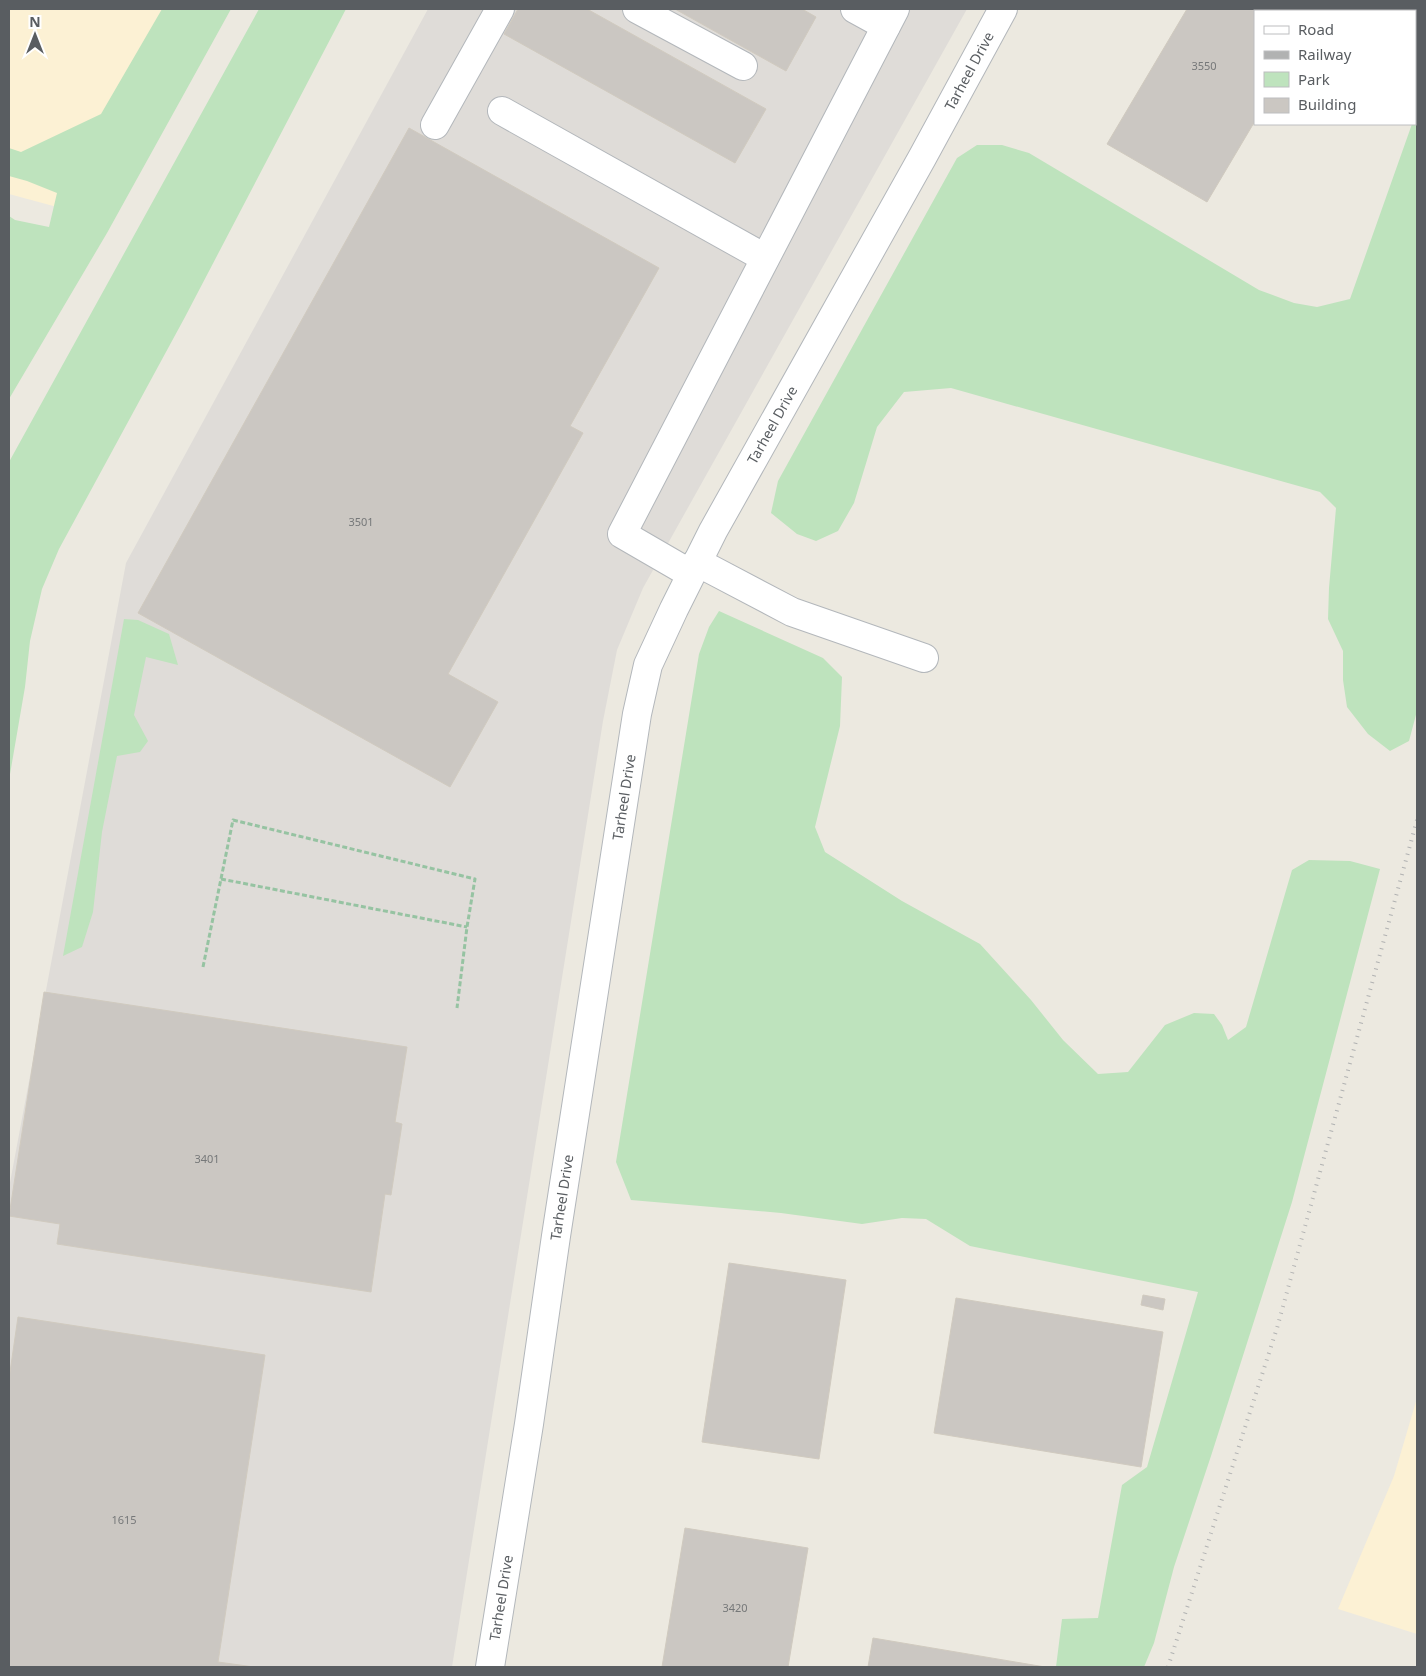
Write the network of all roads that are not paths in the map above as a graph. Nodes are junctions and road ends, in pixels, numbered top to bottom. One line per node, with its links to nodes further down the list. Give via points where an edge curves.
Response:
1 (500, 9): 8 (street)
2 (637, 9): 6 (street)
3 (855, 9): 5 (street)
4 (1003, 9): 10 (street, Tarheel Drive)
5 (891, 17): 9 (street)
6 (743, 66)
7 (502, 111): 9 (street)
8 (435, 125)
9 (765, 258): 10 (street, via 622,534)
10 (694, 568): 11 (street, via 792,612); 12 (street, Tarheel Drive, via 648,665 637,714)
11 (924, 658)
12 (490, 1667)

